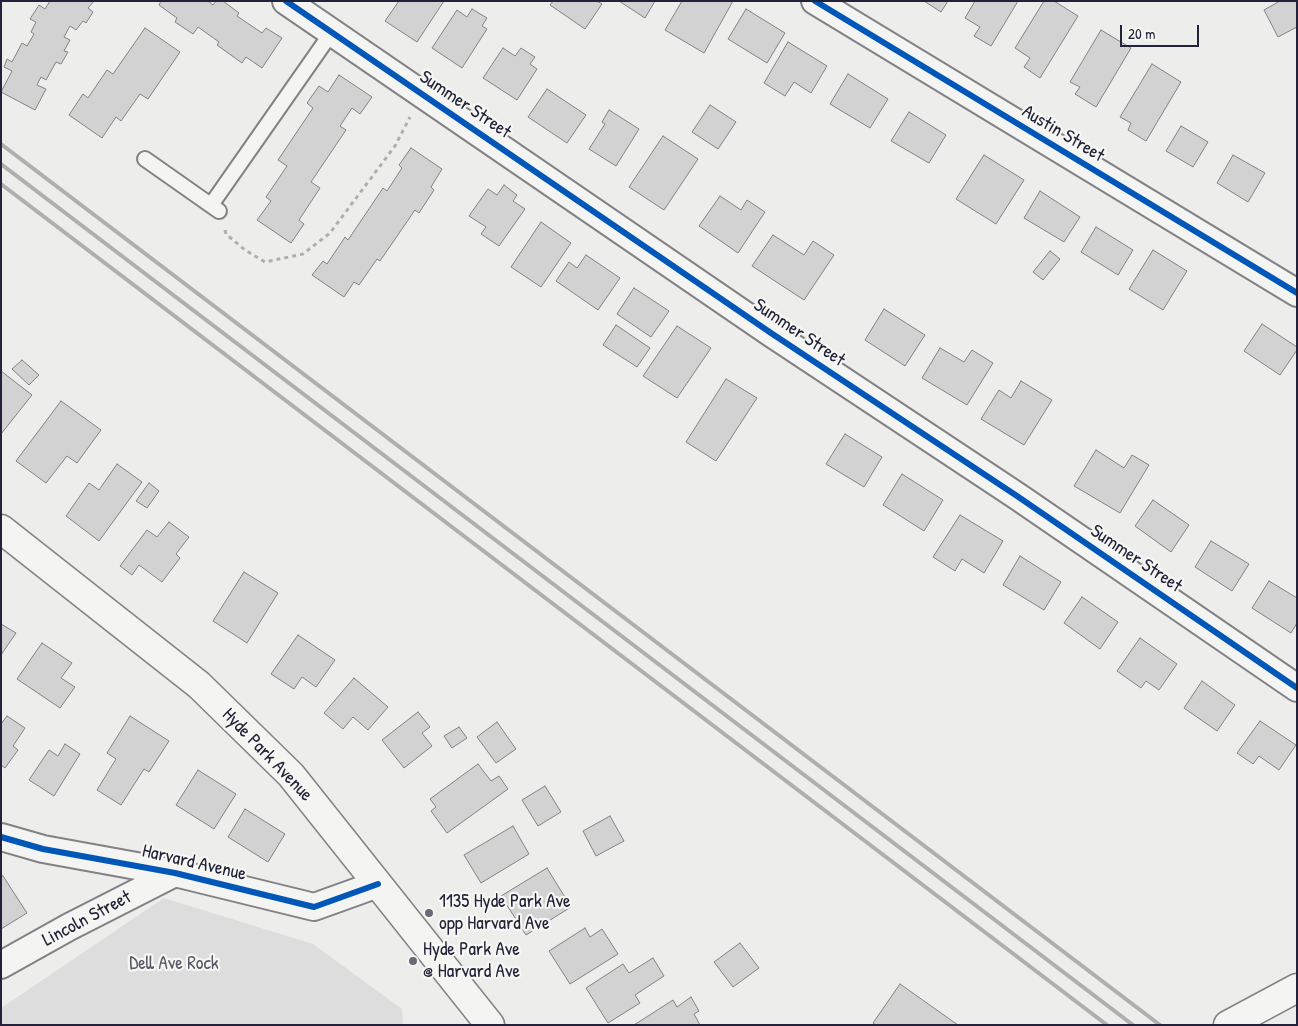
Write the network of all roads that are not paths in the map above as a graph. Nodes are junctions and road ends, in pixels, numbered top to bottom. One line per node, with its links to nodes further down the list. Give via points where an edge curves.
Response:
1 (286, 1): 3 (street, Summer Street)
2 (815, 1): 5 (street, Austin Street)
3 (332, 32): 4 (lane, via 215,208); 7 (street, Summer Street)
4 (145, 159)
5 (1297, 293)
6 (1, 528): 10 (main road, Hyde Park Avenue, via 199,685 292,775)
7 (1297, 688)
8 (1, 837): 9 (street, Harvard Avenue, via 43,849)
9 (174, 873): 10 (street, Harvard Avenue, via 314,907); 11 (street, Lincoln Street)
10 (378, 884): 13 (main road, Hyde Park Avenue)
11 (1, 966)
12 (1297, 988): 14 (main road)
13 (490, 1025)
14 (1228, 1025)

